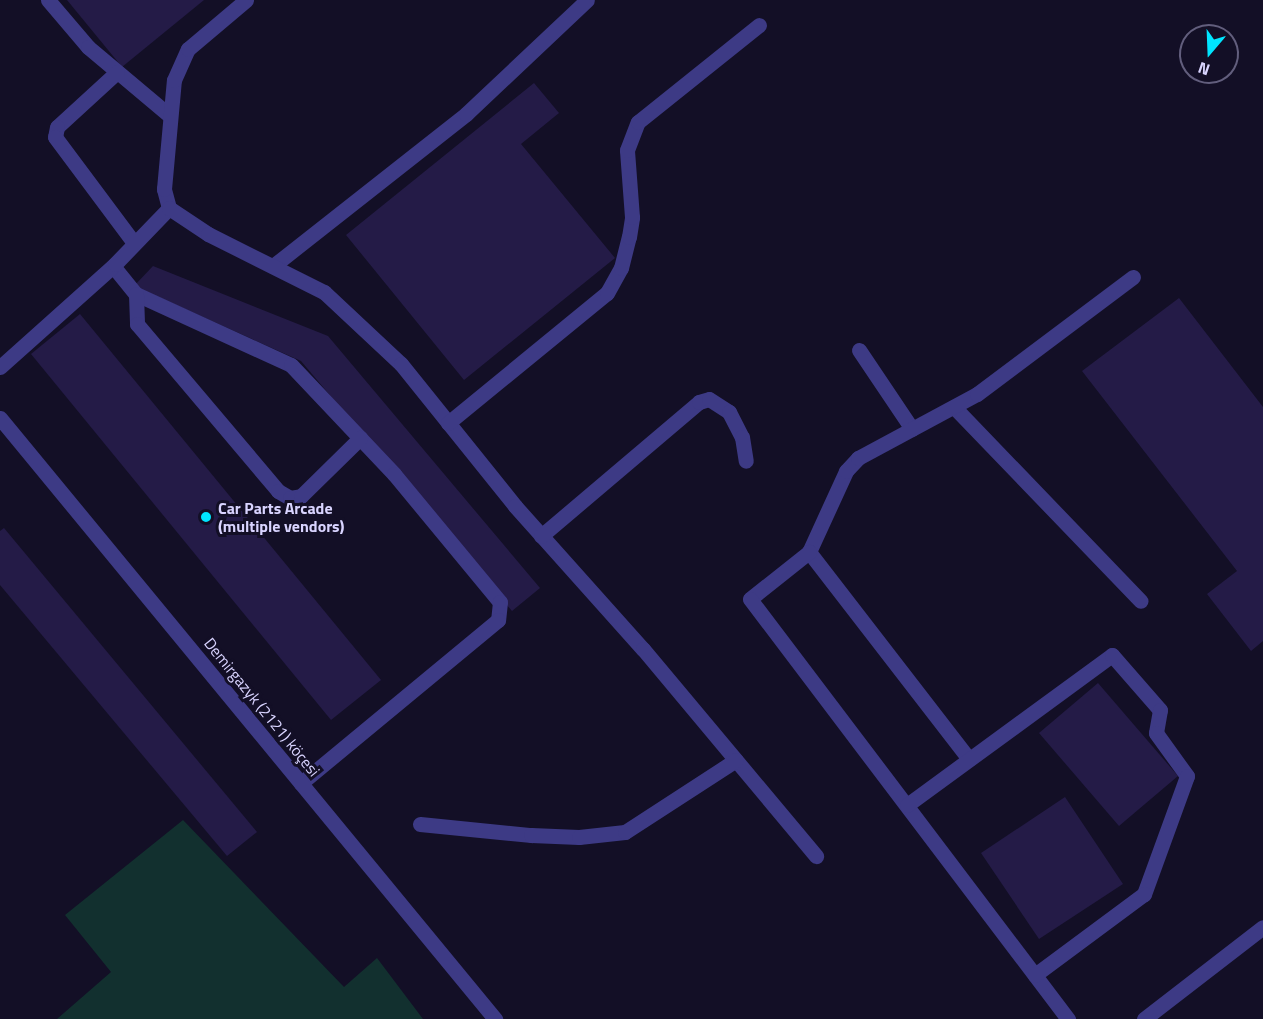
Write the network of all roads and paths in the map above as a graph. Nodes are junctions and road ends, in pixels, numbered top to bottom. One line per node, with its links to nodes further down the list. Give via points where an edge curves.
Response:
1 (48, 0): 5 (street, via 88,47)
2 (246, 0): 6 (street, via 188,49 174,80)
3 (587, 0): 10 (street, via 466,114)
4 (759, 25): 17 (street, via 638,122 627,150 632,217 629,237 621,268 607,293)
5 (117, 72): 6 (street); 8 (street, via 57,127 55,136)
6 (168, 115): 7 (street, via 164,189)
7 (169, 208): 8 (street); 10 (street, via 208,234)
8 (134, 243): 9 (street)
9 (113, 266): 12 (street); 14 (street)
10 (273, 266): 17 (street, via 324,292 401,364)
11 (1133, 277): 15 (street)
12 (136, 294): 19 (street, via 291,365); 19 (street, via 137,324 278,491 290,498 301,496)
13 (859, 350): 18 (street)
14 (0, 367)
15 (954, 407): 18 (street); 23 (street)
16 (1, 421): 26 (street, Demirgazyk (2121) köçesi)
17 (448, 423): 21 (street)
18 (912, 429): 22 (street, via 858,458 846,471)
19 (360, 438): 26 (street, via 500,602 500,615)
20 (746, 461): 21 (street, via 741,437 729,412 709,399 699,402)
21 (541, 536): 25 (street)
22 (809, 552): 24 (street); 27 (street, via 750,599)
23 (1141, 601)
24 (969, 759): 27 (street); 31 (street, via 1112,655 1160,710 1156,733 1187,776 1144,894)
25 (736, 760): 28 (street, via 625,832 579,837); 29 (street)
26 (301, 783): 32 (street, Demirgazyk (2121) köçesi)
27 (907, 805): 31 (street)
28 (420, 824)
29 (816, 856)
30 (1263, 927): 34 (street)
31 (1035, 975): 33 (street)
32 (495, 1019)
33 (1068, 1019)
34 (1143, 1019)

